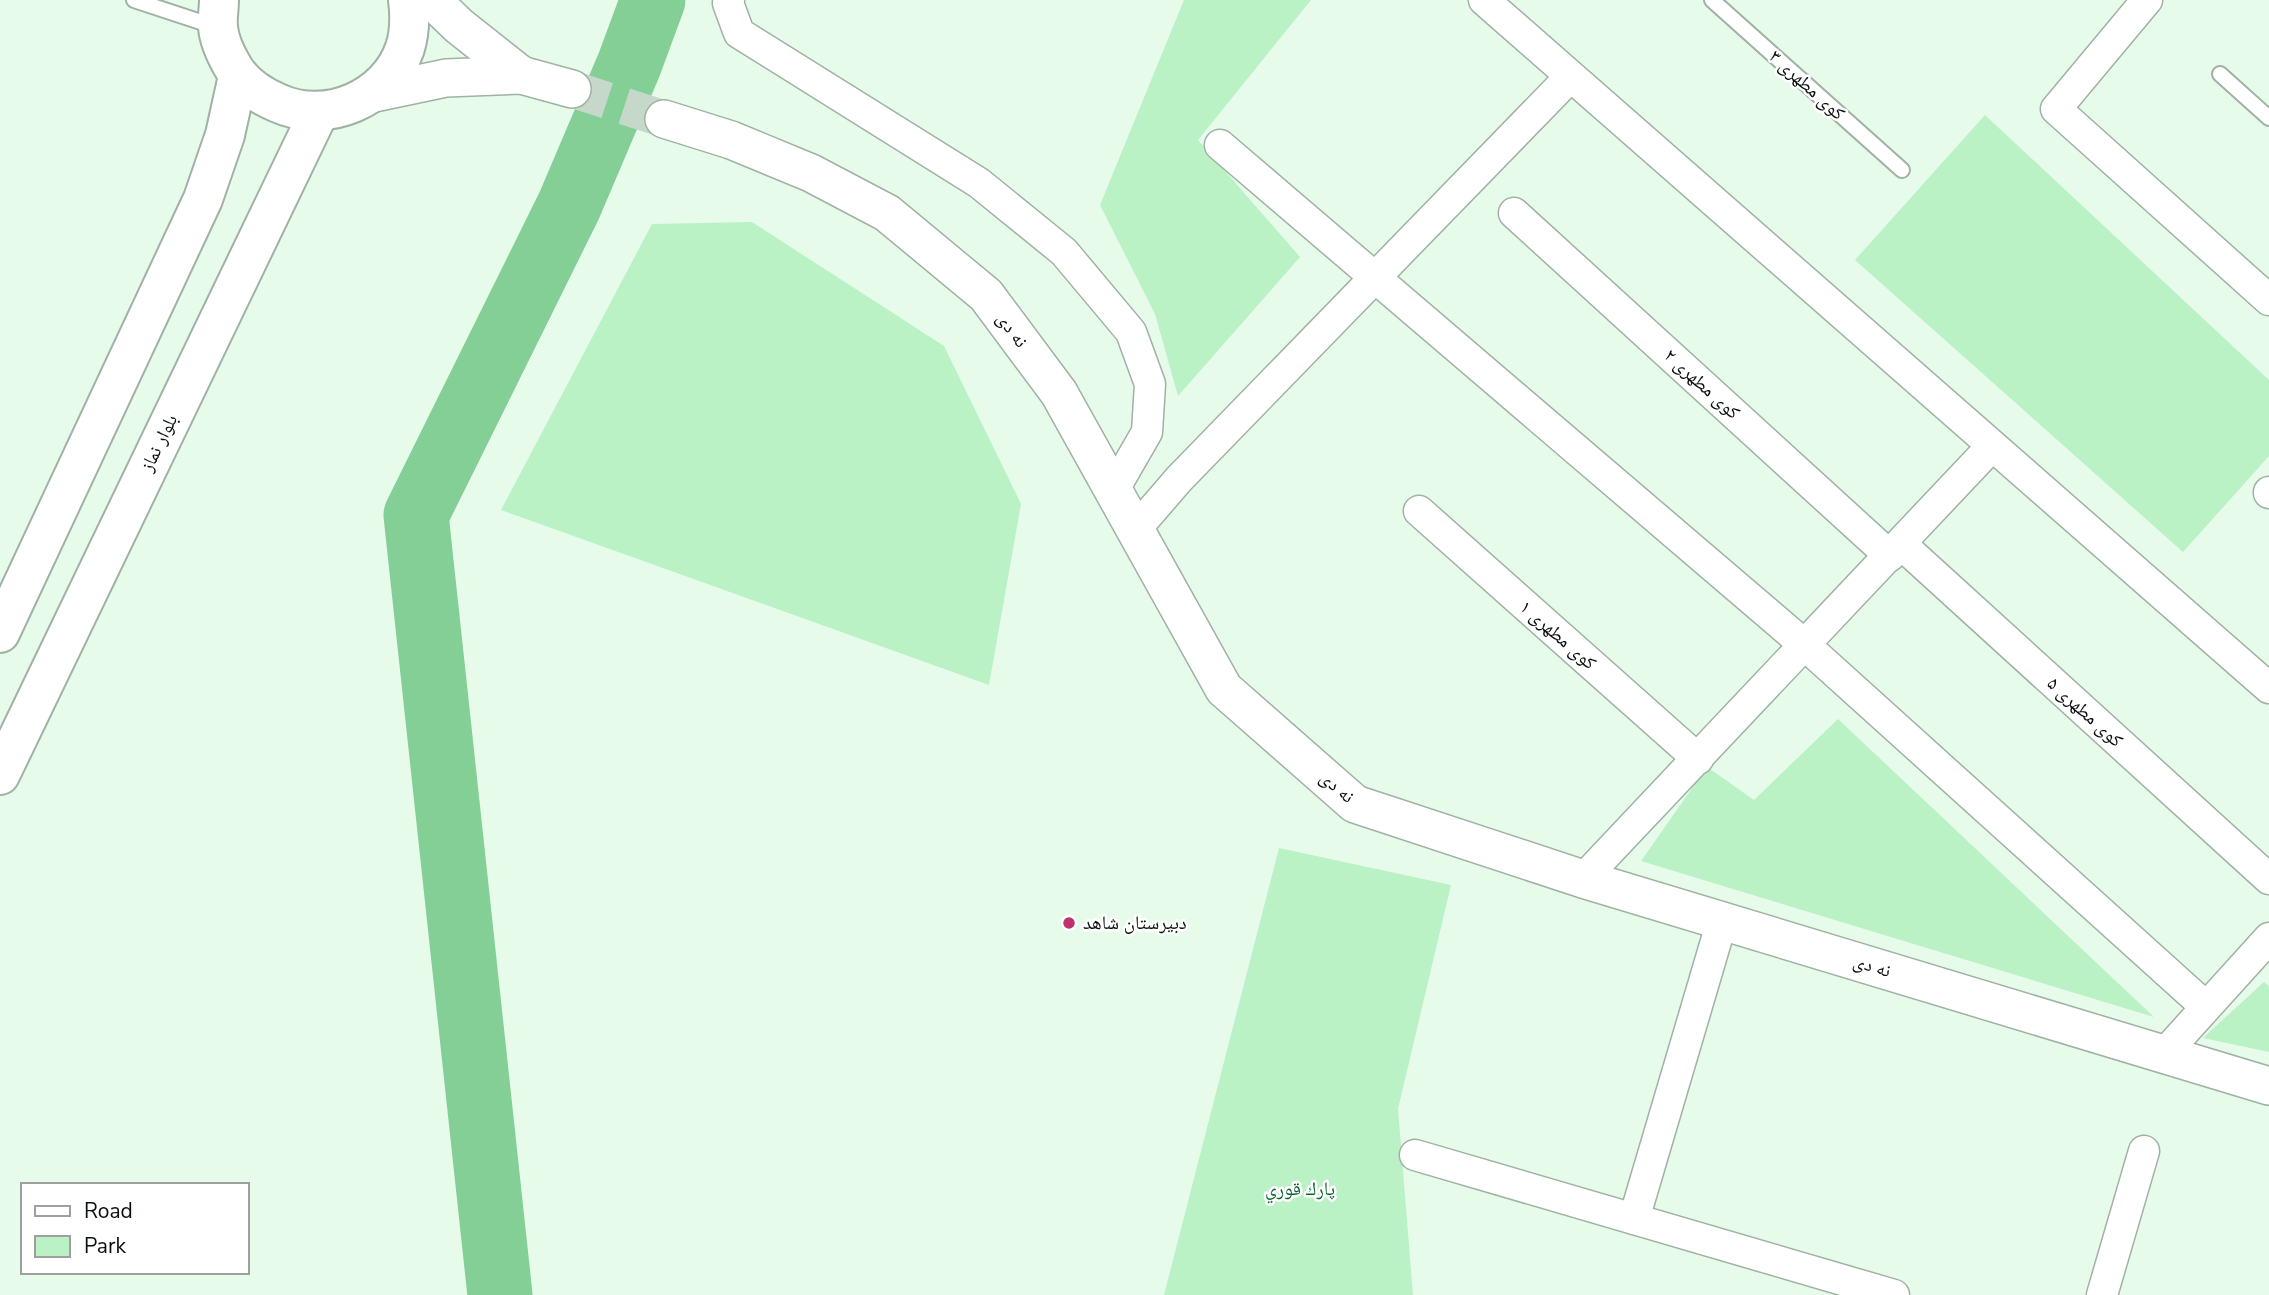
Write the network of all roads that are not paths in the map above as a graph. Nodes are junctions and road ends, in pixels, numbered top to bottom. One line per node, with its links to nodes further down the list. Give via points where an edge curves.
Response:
1 (134, 0): 8 (lane)
2 (408, 0): 14 (main road, via 411,20 405,49 391,74)
3 (432, 0): 10 (street)
4 (729, 0): 24 (street, via 739,33 979,183 1064,251 1131,332 1150,384 1147,432)
5 (1484, 0): 12 (street)
6 (1712, 0): 19 (lane, کوی مطهری ۳)
7 (2147, 0): 22 (street, via 2056,109)
8 (218, 14): 11 (main road, via 225,53)
9 (2220, 74): 16 (lane)
10 (521, 75): 13 (street); 14 (street, via 446,78)
11 (238, 76): 15 (main road, via 261,96 289,108); 28 (main road, via 225,135 203,199)
12 (1570, 77): 21 (street); 23 (street)
13 (572, 89)
14 (370, 94): 15 (main road, via 345,107)
15 (319, 112): 32 (main road, بلوار نماز)
16 (2269, 118)
17 (664, 119): 24 (street, نه دی, via 811,173 887,213 986,295 1059,393)
18 (1220, 145): 21 (street)
19 (1902, 170)
20 (1514, 213): 27 (street, کوی مطهری ۲)
21 (1374, 279): 26 (street); 29 (street)
22 (2269, 300)
23 (1992, 446): 27 (street); 30 (street)
24 (1113, 491): 26 (street, نه دی)
25 (1419, 511): 31 (street, کوی مطهری ۱)
26 (1135, 530): 33 (street, نه دی, via 1224,689 1355,804)
27 (1895, 550): 29 (street); 34 (street, کوی مطهری ۵)
28 (0, 633)
29 (1806, 646): 31 (street); 37 (street)
30 (2269, 688)
31 (1698, 759): 33 (street)
32 (0, 775)
33 (1583, 879): 35 (street, نه دی)
34 (2269, 879)
35 (1722, 920): 38 (street, نه دی); 42 (street)
36 (2269, 938): 37 (street)
37 (2206, 1007): 38 (street)
38 (2164, 1054): 39 (street, نه دی)
39 (2269, 1086)
40 (2144, 1151): 44 (street)
41 (1415, 1155): 42 (street)
42 (1634, 1219): 43 (street)
43 (1894, 1295)
44 (2102, 1295)

